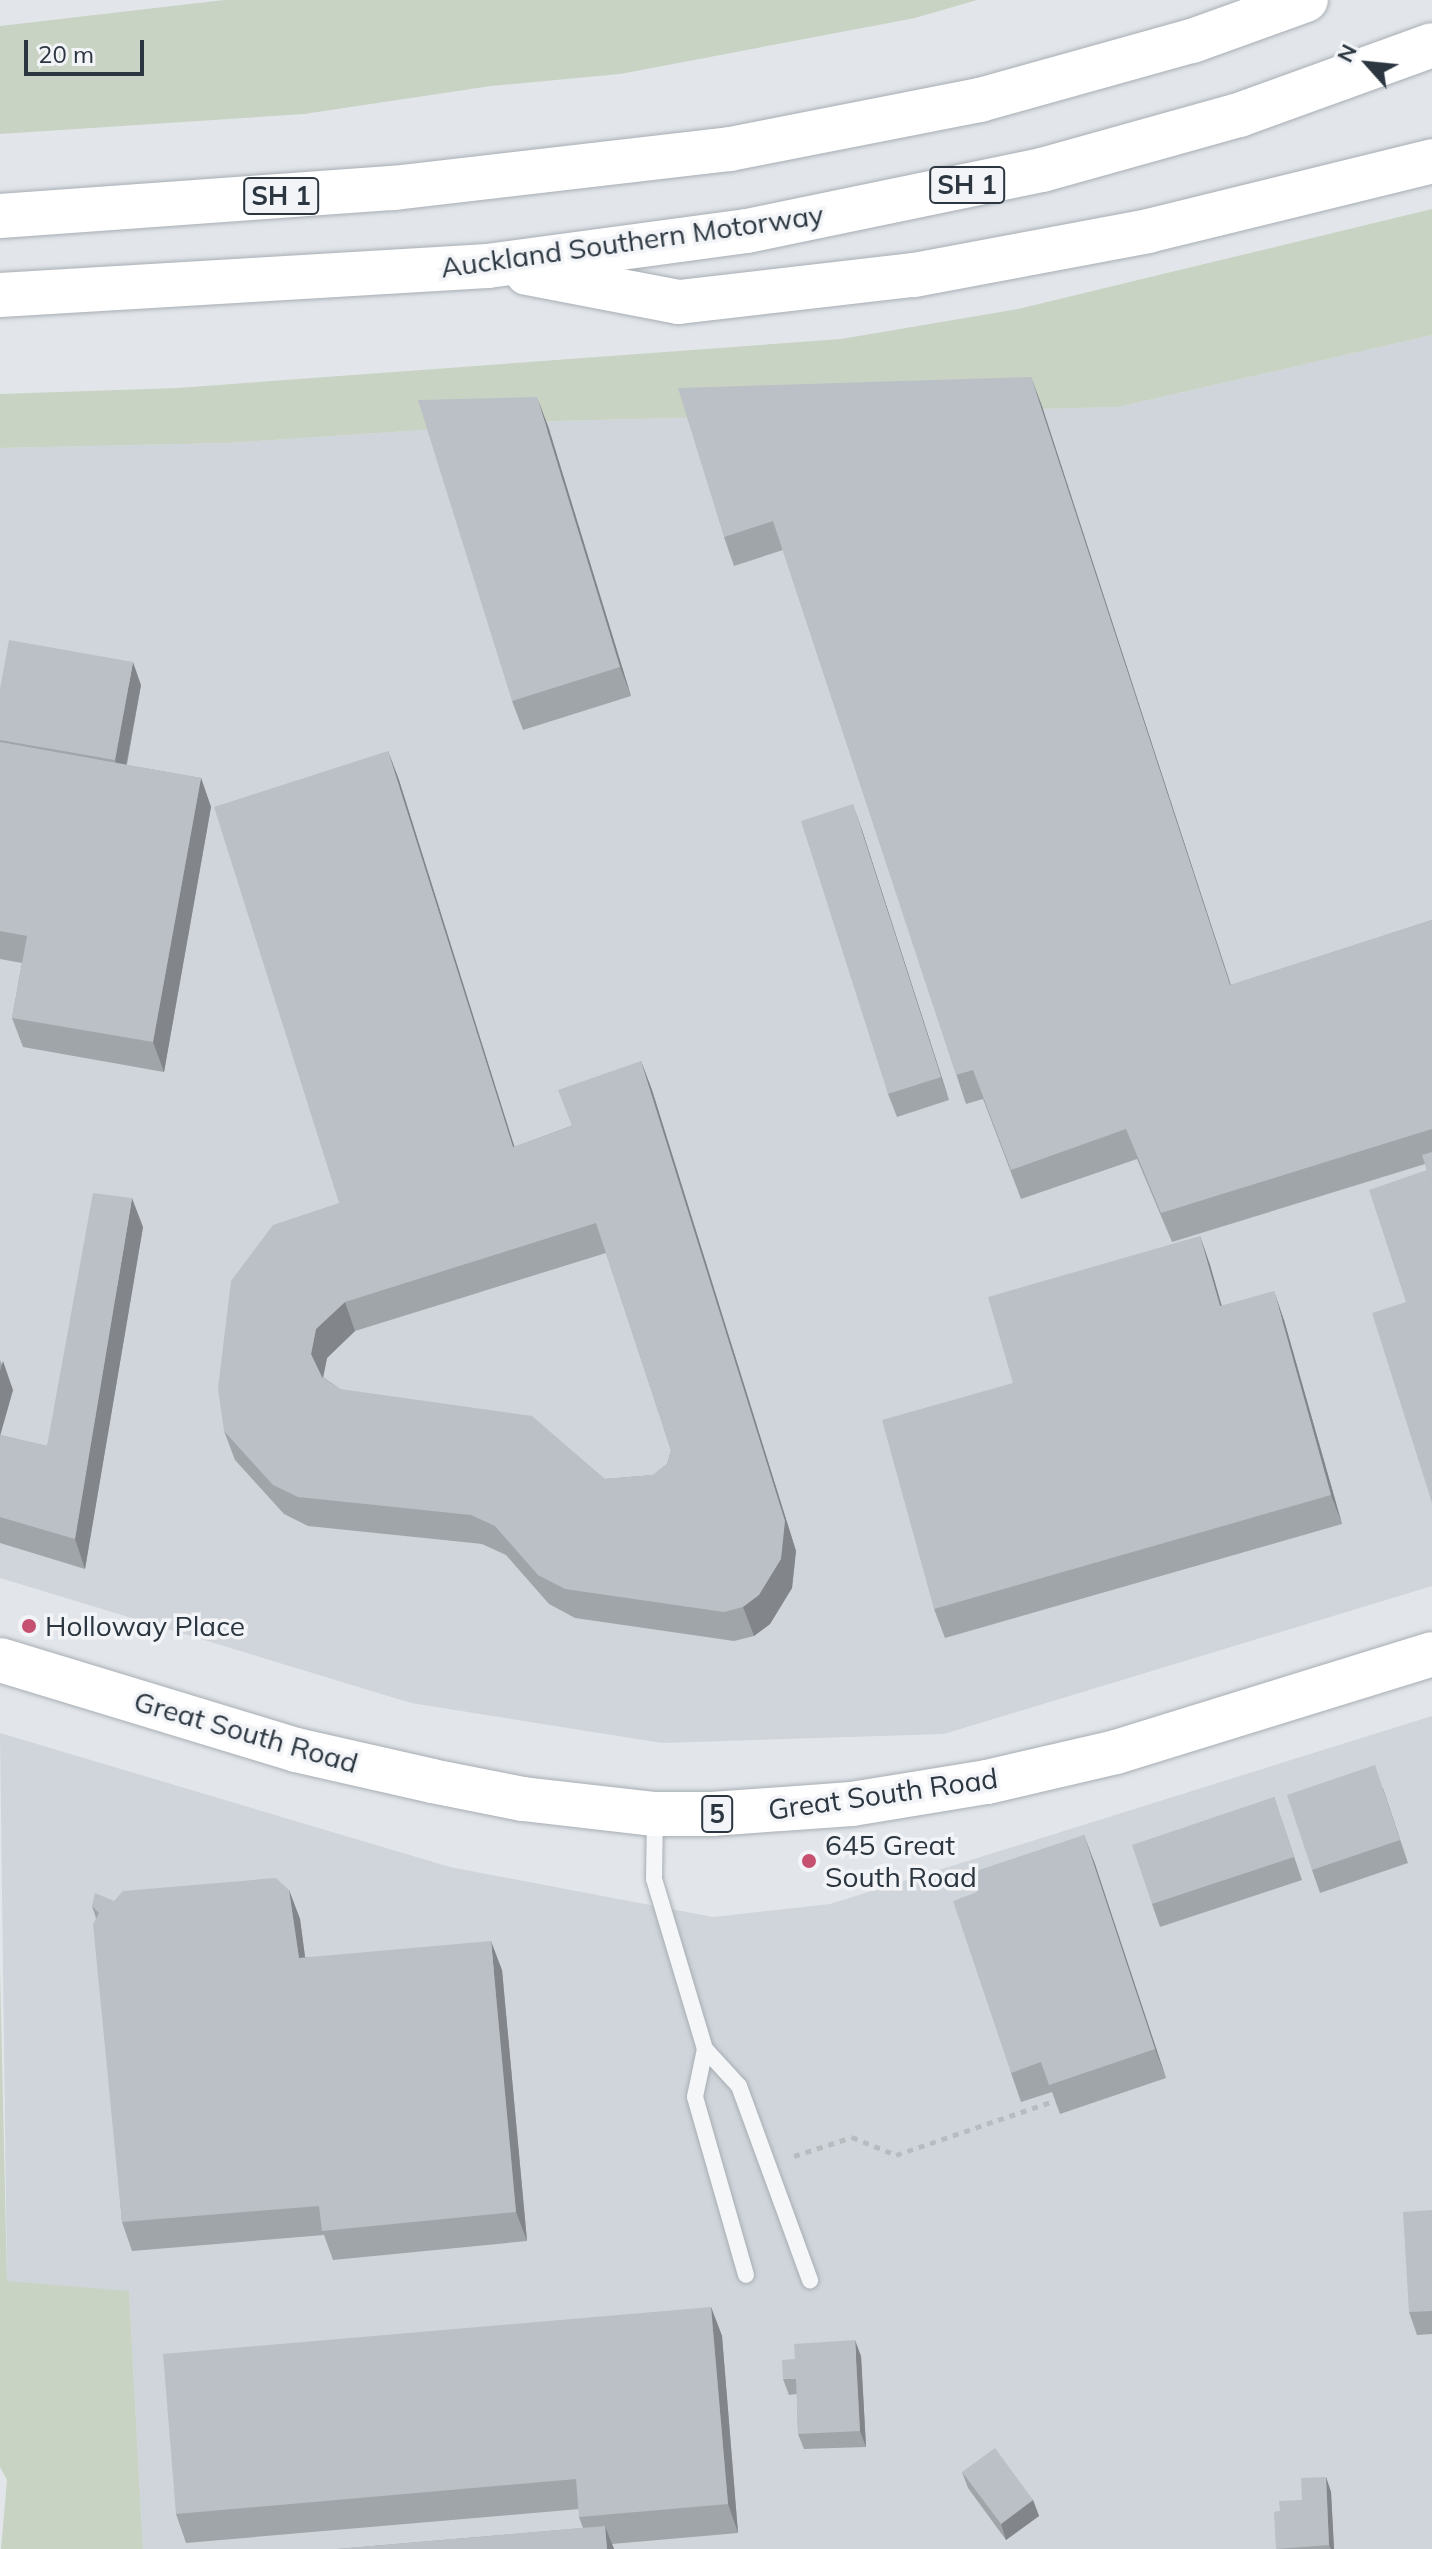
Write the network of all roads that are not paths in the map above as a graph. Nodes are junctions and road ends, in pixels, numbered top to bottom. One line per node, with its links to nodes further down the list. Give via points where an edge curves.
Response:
1 (1306, 0): 4 (main road, SH 1, via 1192,41 980,100 730,149 393,188)
2 (1432, 45): 5 (main road, Auckland Southern Motorway / SH 1, via 1239,115 1042,170 747,231)
3 (1432, 161): 5 (main road, via 1132,234 914,275 679,302)
4 (0, 216)
5 (488, 266): 6 (main road, Auckland Southern Motorway / SH 1)
6 (0, 295)
7 (1432, 1654): 9 (main road, Great South Road / 5, via 1116,1752 987,1782 852,1804)
8 (0, 1660): 9 (main road, Great South Road / 5, via 326,1757 523,1799)
9 (655, 1814): 10 (lane, via 654,1879)
10 (705, 2049): 11 (lane, via 695,2097); 12 (lane, via 739,2086)
11 (746, 2275)
12 (810, 2280)

